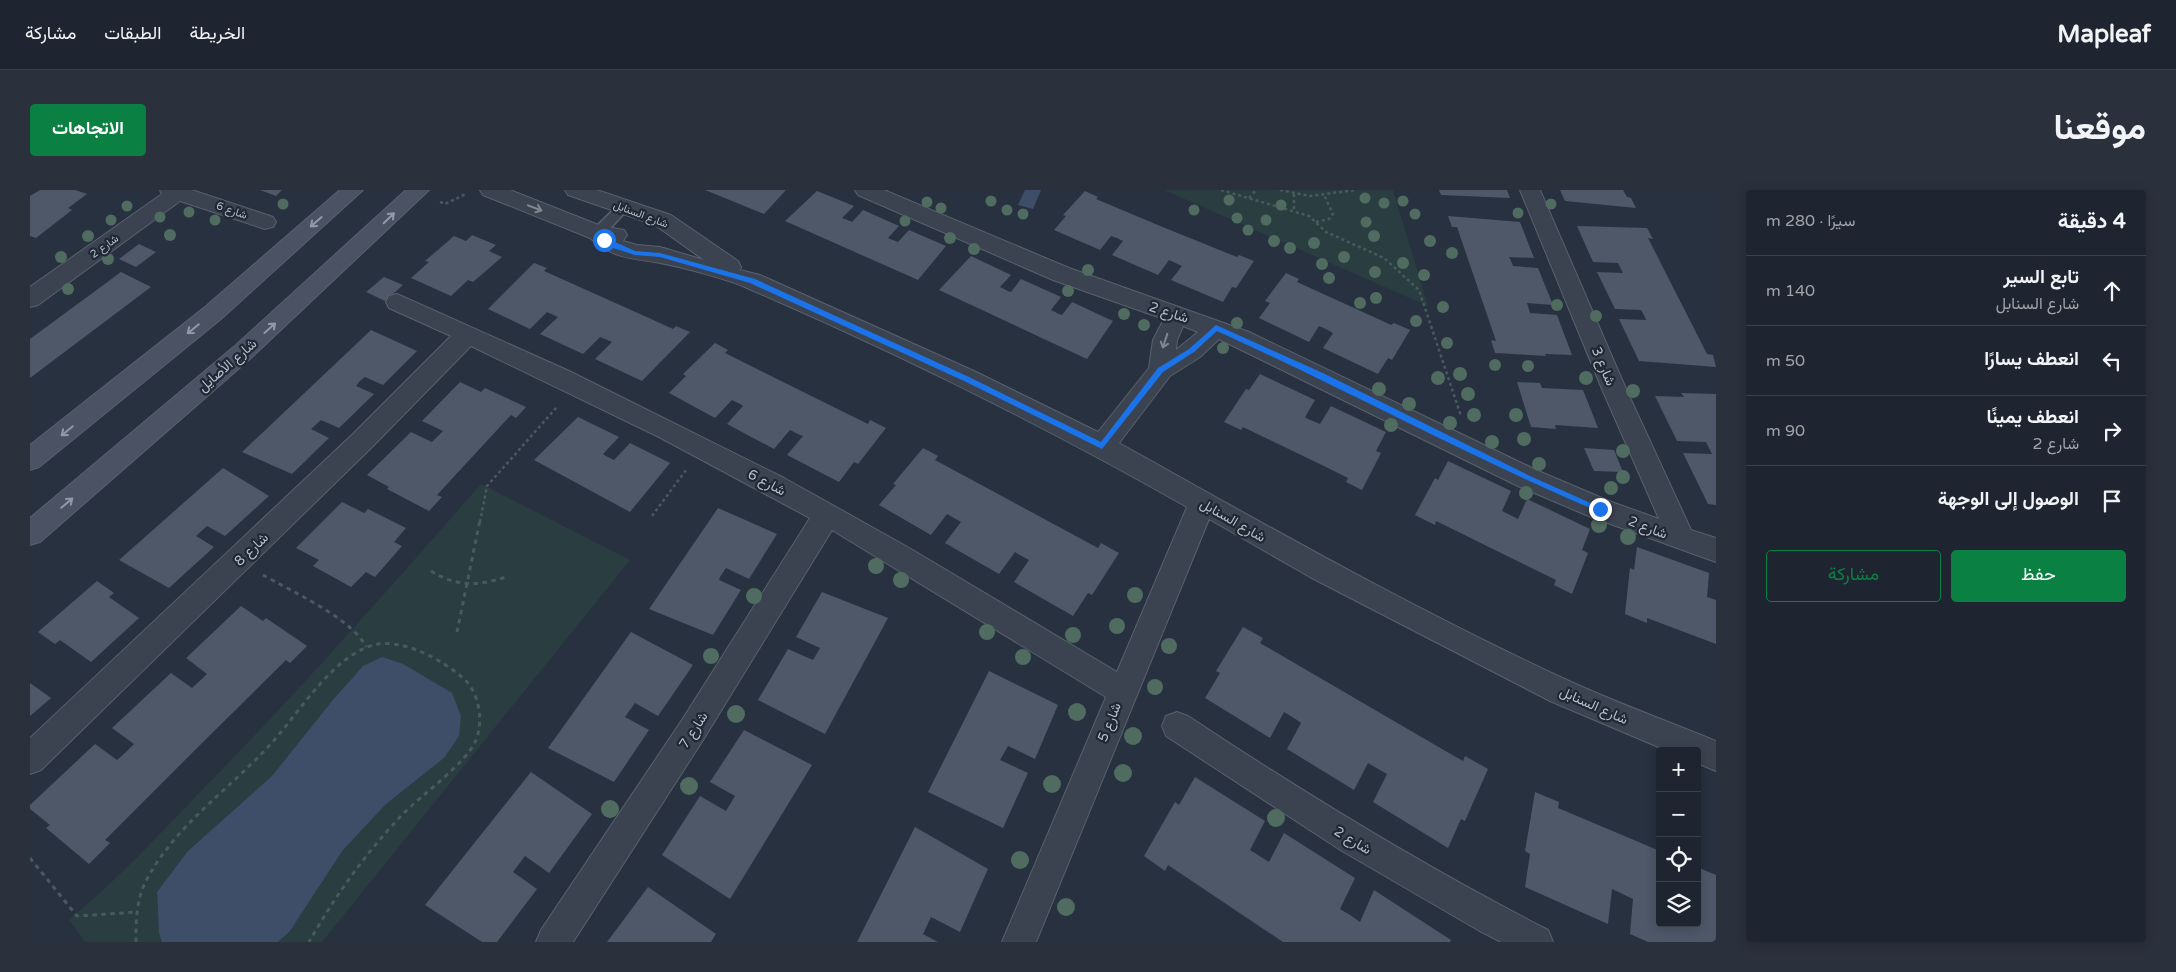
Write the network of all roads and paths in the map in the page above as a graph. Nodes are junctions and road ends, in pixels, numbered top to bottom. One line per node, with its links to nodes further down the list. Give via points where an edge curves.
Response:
1 (352, 190): 34 (main road, one-way to 34, via 213,313)
2 (419, 190): 38 (main road, شارع الأصايل, one-way to 2, via 244,351)
3 (490, 190): 21 (street, شارع السنابل, one-way to 21)
4 (575, 190): 16 (street, شارع السنابل)
5 (865, 190): 14 (street, شارع 2)
6 (1221, 190): 15 (path)
7 (1256, 190): 15 (path)
8 (1280, 190): 12 (path)
9 (1356, 190): 13 (path)
10 (1530, 190): 39 (street, شارع 3)
11 (174, 191): 18 (street, شارع 6); 24 (street, شارع 2)
12 (1294, 194): 13 (path); 17 (path)
13 (1324, 195): 19 (path, via 1333,214)
14 (897, 196): 26 (street, شارع 2, via 1061,274)
15 (1249, 198): 17 (path)
16 (624, 206): 20 (street, شارع السنابل, via 664,220); 21 (lane)
17 (1294, 211): 19 (path)
18 (266, 222)
19 (1316, 222): 33 (path, via 1326,232 1384,258 1418,290)
20 (683, 232): 22 (street, via 675,245); 23 (street, شارع السنابل)
21 (598, 233): 22 (street, شارع السنابل, via 624,250)
22 (660, 255): 23 (street, شارع السنابل)
23 (752, 281): 31 (street, شارع السنابل, via 967,379)
24 (30, 299)
25 (397, 302): 28 (street, شارع 6)
26 (1178, 314): 27 (street, شارع 2); 29 (street, one-way to 29, via 1165,340)
27 (1216, 328): 29 (street, via 1192,350); 33 (street, شارع 2, via 1322,376)
28 (468, 334): 30 (street, شارع 6); 41 (street, شارع 8)
29 (1160, 370): 31 (street)
30 (577, 384): 32 (street, شارع 6); 44 (path, via 487,486)
31 (1102, 446): 35 (street, شارع السنابل)
32 (702, 447): 36 (street, شارع 6); 37 (path)
33 (1474, 452): 39 (street, شارع 2, via 1600,509)
34 (30, 460)
35 (1202, 503): 47 (street, شارع 5); 49 (street, شارع السنابل, via 1320,569 1486,655)
36 (827, 514): 47 (street, شارع 6); 55 (street, شارع 7, via 732,671)
37 (652, 516)
38 (30, 534)
39 (1682, 540): 40 (street, شارع 2)
40 (1716, 550)
41 (239, 561): 46 (path, via 348,624 356,630); 50 (street, شارع 8)
42 (431, 571): 44 (path)
43 (506, 578): 44 (path)
44 (468, 586): 45 (path)
45 (458, 632)
46 (366, 647): 52 (path, via 331,672 272,744 167,850 145,882); 54 (path, via 389,643 407,647 440,662 468,684 477,703 481,724 474,744 460,763 424,793 358,867)
47 (1122, 691): 56 (street, شارع 5)
48 (1177, 726): 57 (street, شارع 2, via 1338,832)
49 (1716, 756)
50 (30, 759)
51 (30, 858): 52 (path, via 77,916)
52 (137, 912): 53 (path)
53 (136, 942)
54 (309, 942)
55 (553, 942)
56 (1019, 942)
57 (1536, 942)

